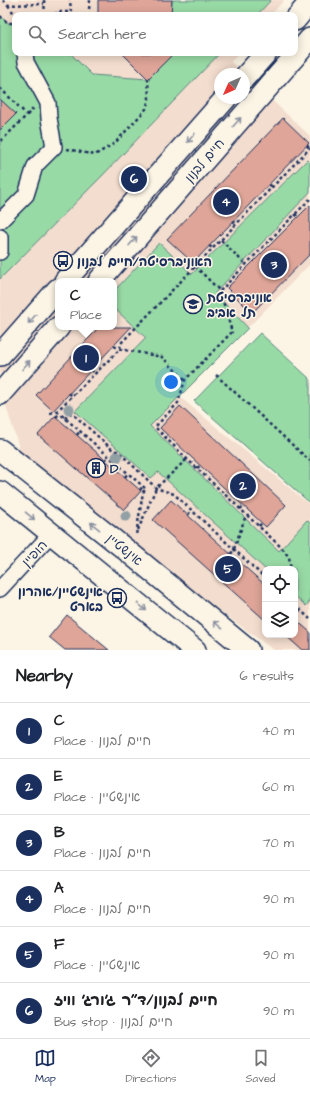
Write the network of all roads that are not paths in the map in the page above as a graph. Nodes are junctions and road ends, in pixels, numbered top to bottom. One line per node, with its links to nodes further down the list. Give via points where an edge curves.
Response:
1 (310, 2): 2 (main road)
2 (298, 16)
3 (310, 39): 4 (main road, חיים לבנון, one-way to 3)
4 (298, 53)
5 (25, 56): 10 (street, via 26,62 48,102 54,147 35,166 26,194)
6 (263, 56): 8 (main road)
7 (295, 56): 14 (main road, חיים לבנון, one-way to 7)
8 (250, 71)
9 (221, 104): 13 (main road, חיים לבנון, one-way to 13)
10 (0, 221)
11 (0, 237): 12 (street)
12 (0, 252)
13 (68, 278)
14 (102, 278)
15 (55, 292): 17 (main road, one-way to 17)
16 (55, 330): 18 (main road, one-way to 16)
17 (0, 355)
18 (0, 394)
19 (0, 450): 24 (main road, אינשטיין, one-way to 19)
20 (0, 492): 21 (main road, one-way to 21)
21 (52, 534): 22 (street, הופיין); 23 (main road, one-way to 23)
22 (0, 589)
23 (195, 650)
24 (248, 650)

